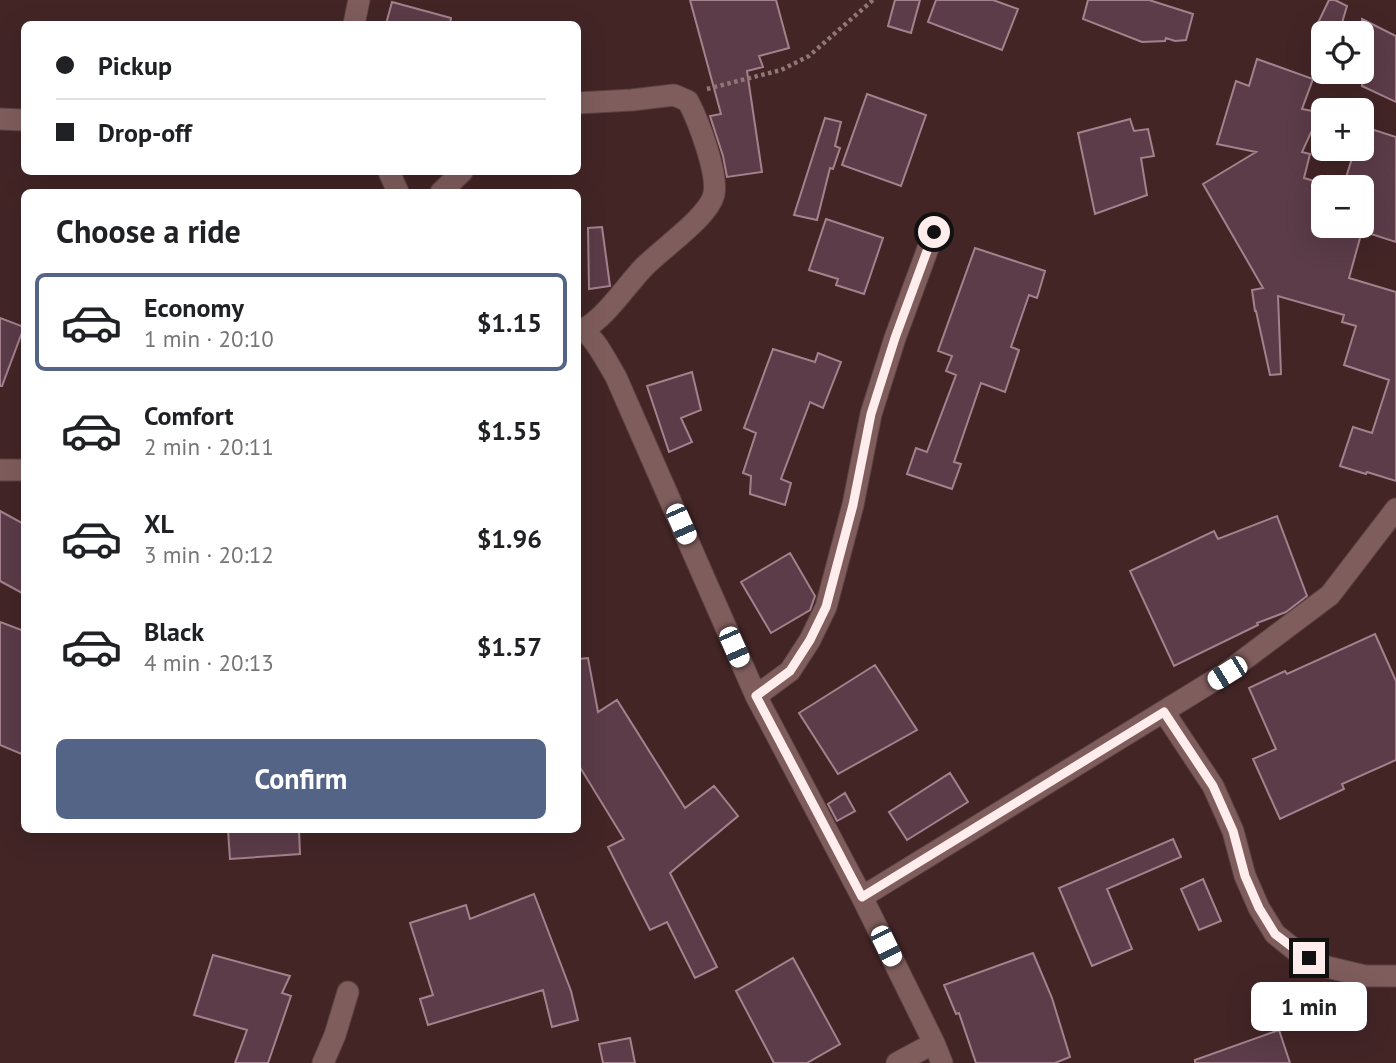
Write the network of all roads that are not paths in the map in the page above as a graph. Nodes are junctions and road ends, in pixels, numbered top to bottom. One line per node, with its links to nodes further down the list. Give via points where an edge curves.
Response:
1 (359, 0): 2 (street)
2 (355, 21)
3 (581, 103): 9 (street, via 674,95 688,100 701,127 713,178 713,194 703,214 643,268 594,323)
4 (0, 119): 5 (street)
5 (21, 120)
6 (459, 175): 7 (street)
7 (445, 189)
8 (934, 232): 14 (street, via 871,414 826,607 790,671)
9 (581, 329)
10 (581, 330): 14 (street, via 616,377)
11 (0, 470): 12 (street)
12 (21, 470)
13 (1396, 509): 15 (street, via 1330,595 1227,673)
14 (756, 696): 16 (street)
15 (1164, 712): 16 (street); 17 (street, via 1213,786 1250,887 1275,934 1323,966 1365,976)
16 (862, 897): 19 (street)
17 (1396, 976)
18 (348, 992): 20 (street)
19 (938, 1053): 21 (street)
20 (323, 1063)
21 (897, 1063)

